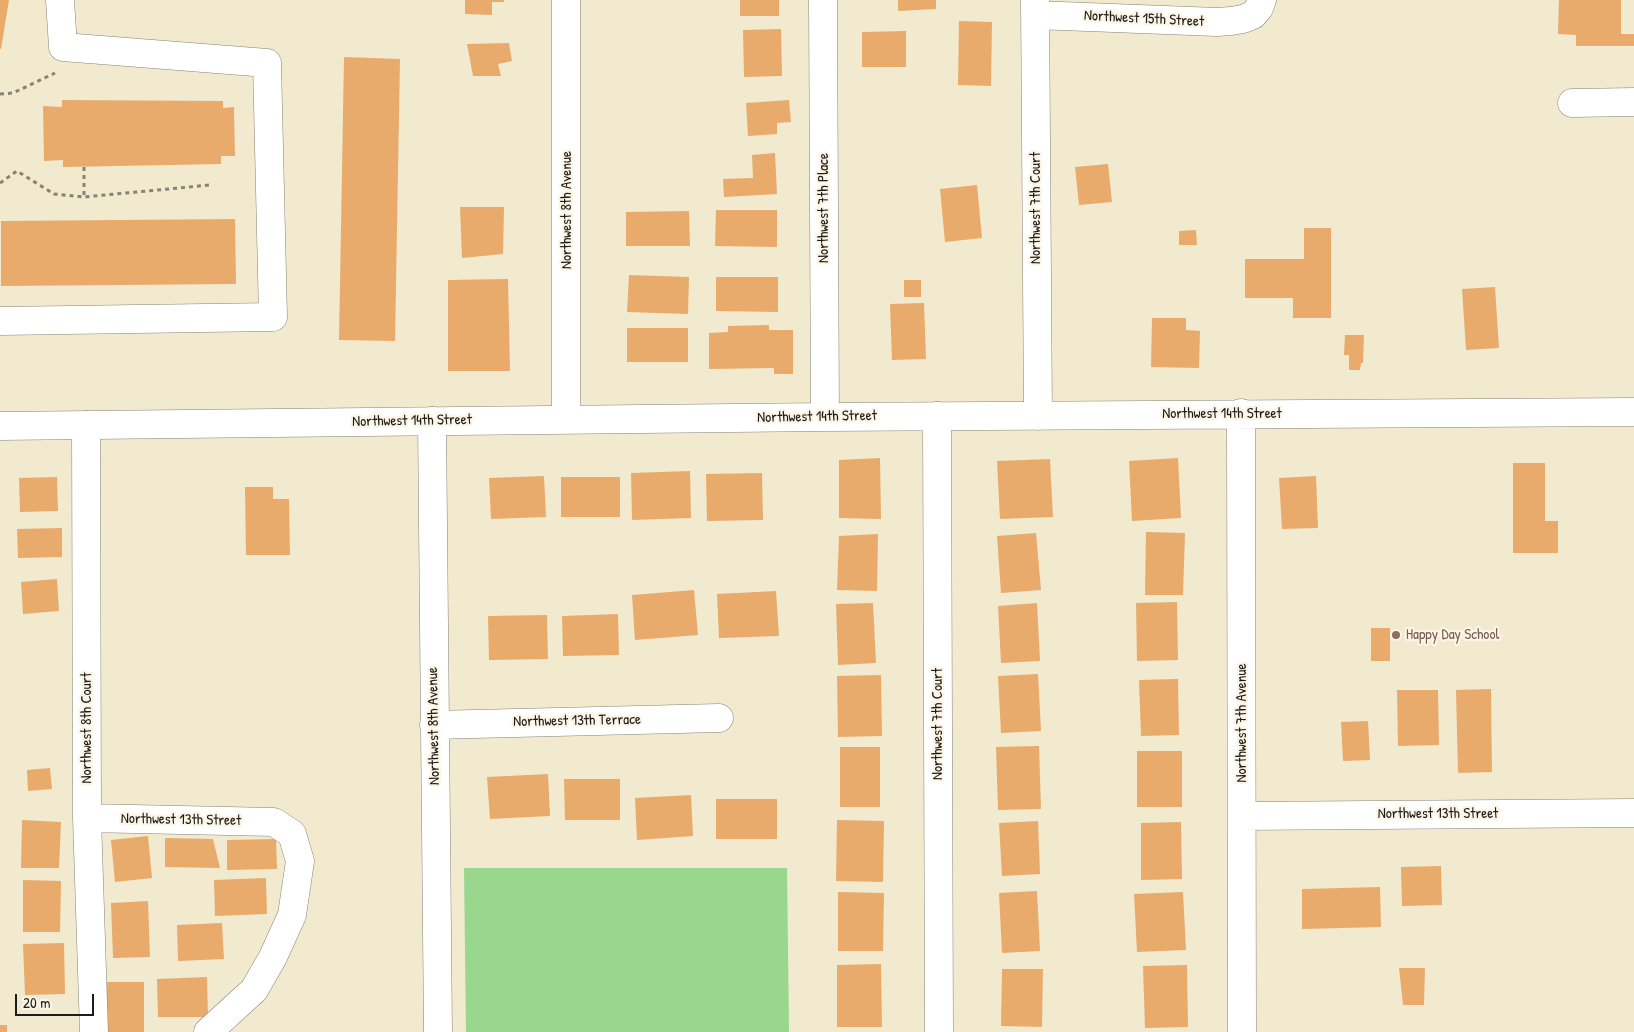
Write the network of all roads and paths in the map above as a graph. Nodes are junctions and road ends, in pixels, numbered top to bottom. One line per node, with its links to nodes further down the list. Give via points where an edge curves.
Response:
1 (60, 0): 14 (street, via 63,47 267,63 273,317)
2 (566, 0): 20 (street, Northwest 8th Avenue)
3 (823, 0): 19 (street, Northwest 7th Place)
4 (1035, 7): 5 (street, Northwest 15th Street, via 1217,22 1243,20); 18 (street, Northwest 7th Court)
5 (1257, 8)
6 (56, 72): 7 (path, via 13,93)
7 (0, 94)
8 (1634, 102): 9 (street)
9 (1572, 103)
10 (84, 167): 13 (path)
11 (0, 183): 13 (path, via 17,171 54,194)
12 (210, 185): 13 (path)
13 (84, 196)
14 (0, 321)
15 (1634, 412): 16 (street, Northwest 14th Street)
16 (1241, 413): 18 (street, Northwest 14th Street); 27 (street, Northwest 7th Avenue)
17 (937, 416): 18 (street, Northwest 14th Street); 19 (street, Northwest 14th Street); 32 (street, Northwest 7th Court)
18 (1038, 416)
19 (825, 417): 20 (street, Northwest 14th Street)
20 (566, 420): 21 (street, Northwest 14th Street)
21 (432, 421): 22 (street, Northwest 14th Street); 25 (street, Northwest 8th Avenue)
22 (86, 425): 23 (street, Northwest 14th Street); 28 (street, Northwest 8th Court)
23 (0, 426)
24 (720, 718): 25 (street, Northwest 13th Terrace)
25 (434, 725): 31 (street, Northwest 8th Avenue)
26 (1634, 813): 27 (street, Northwest 13th Street)
27 (1242, 816): 33 (street, Northwest 7th Avenue)
28 (87, 818): 29 (street, Northwest 8th Court); 30 (street, Northwest 13th Street, via 274,822 292,834 300,860 292,915 254,990)
29 (94, 1032)
30 (208, 1032)
31 (438, 1032)
32 (939, 1032)
33 (1242, 1032)

